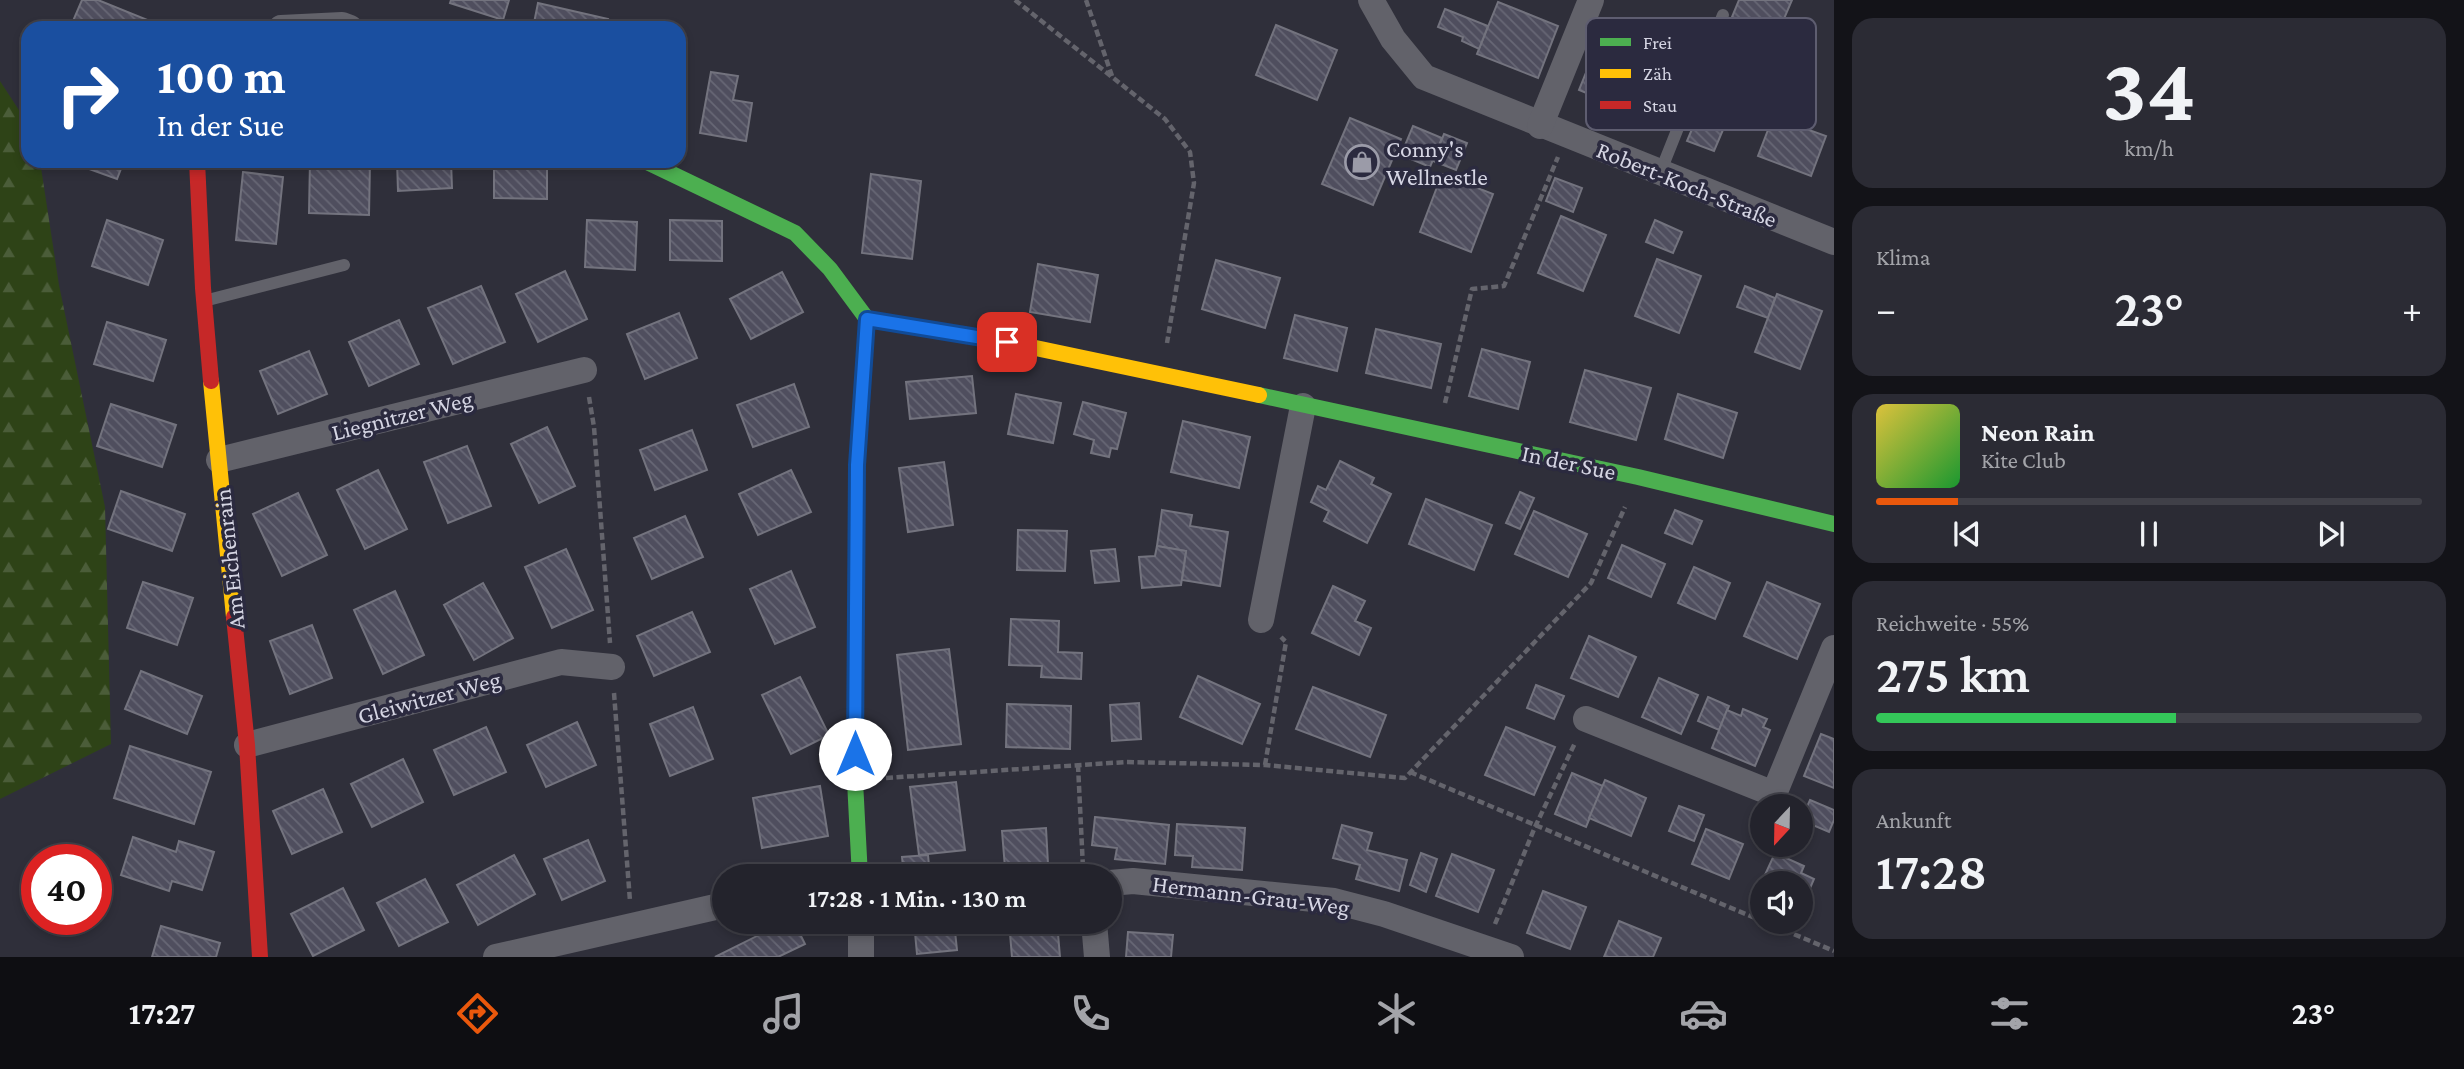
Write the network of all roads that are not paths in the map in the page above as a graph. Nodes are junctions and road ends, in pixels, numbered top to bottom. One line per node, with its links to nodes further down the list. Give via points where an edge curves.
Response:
1 (1371, 0): 5 (street, Robert-Koch-Straße, via 1393,39 1424,78)
2 (1591, 0): 5 (street)
3 (1723, 15): 4 (lane)
4 (1722, 18)
5 (1540, 126): 9 (street, Robert-Koch-Straße)
6 (1677, 130): 9 (lane)
7 (197, 168): 12 (street, Am Eichenrain)
8 (660, 168): 13 (street, via 795,233 830,269)
9 (1660, 173): 10 (street, Robert-Koch-Straße)
10 (1834, 242)
11 (344, 265): 12 (lane)
12 (205, 301): 16 (street, Am Eichenrain)
13 (867, 319): 15 (street, In der Sue, via 1007,342); 23 (street, via 857,465 855,781)
14 (584, 369): 16 (street, Liegnitzer Weg)
15 (1303, 406): 17 (street, In der Sue); 18 (street)
16 (219, 460): 22 (street, Am Eichenrain)
17 (1834, 524)
18 (1261, 620)
19 (1834, 648): 21 (street, via 1774,794)
20 (612, 667): 22 (street, Gleiwitzer Weg, via 561,662)
21 (1586, 719)
22 (247, 745): 28 (street, Am Eichenrain)
23 (859, 864)
24 (1122, 882): 32 (street, Hermann-Grau-Weg, via 1334,901)
25 (712, 908): 29 (street)
26 (861, 934): 30 (street)
27 (1095, 934): 31 (street)
28 (260, 957)
29 (496, 957)
30 (861, 957)
31 (1097, 957)
32 (1511, 957)

